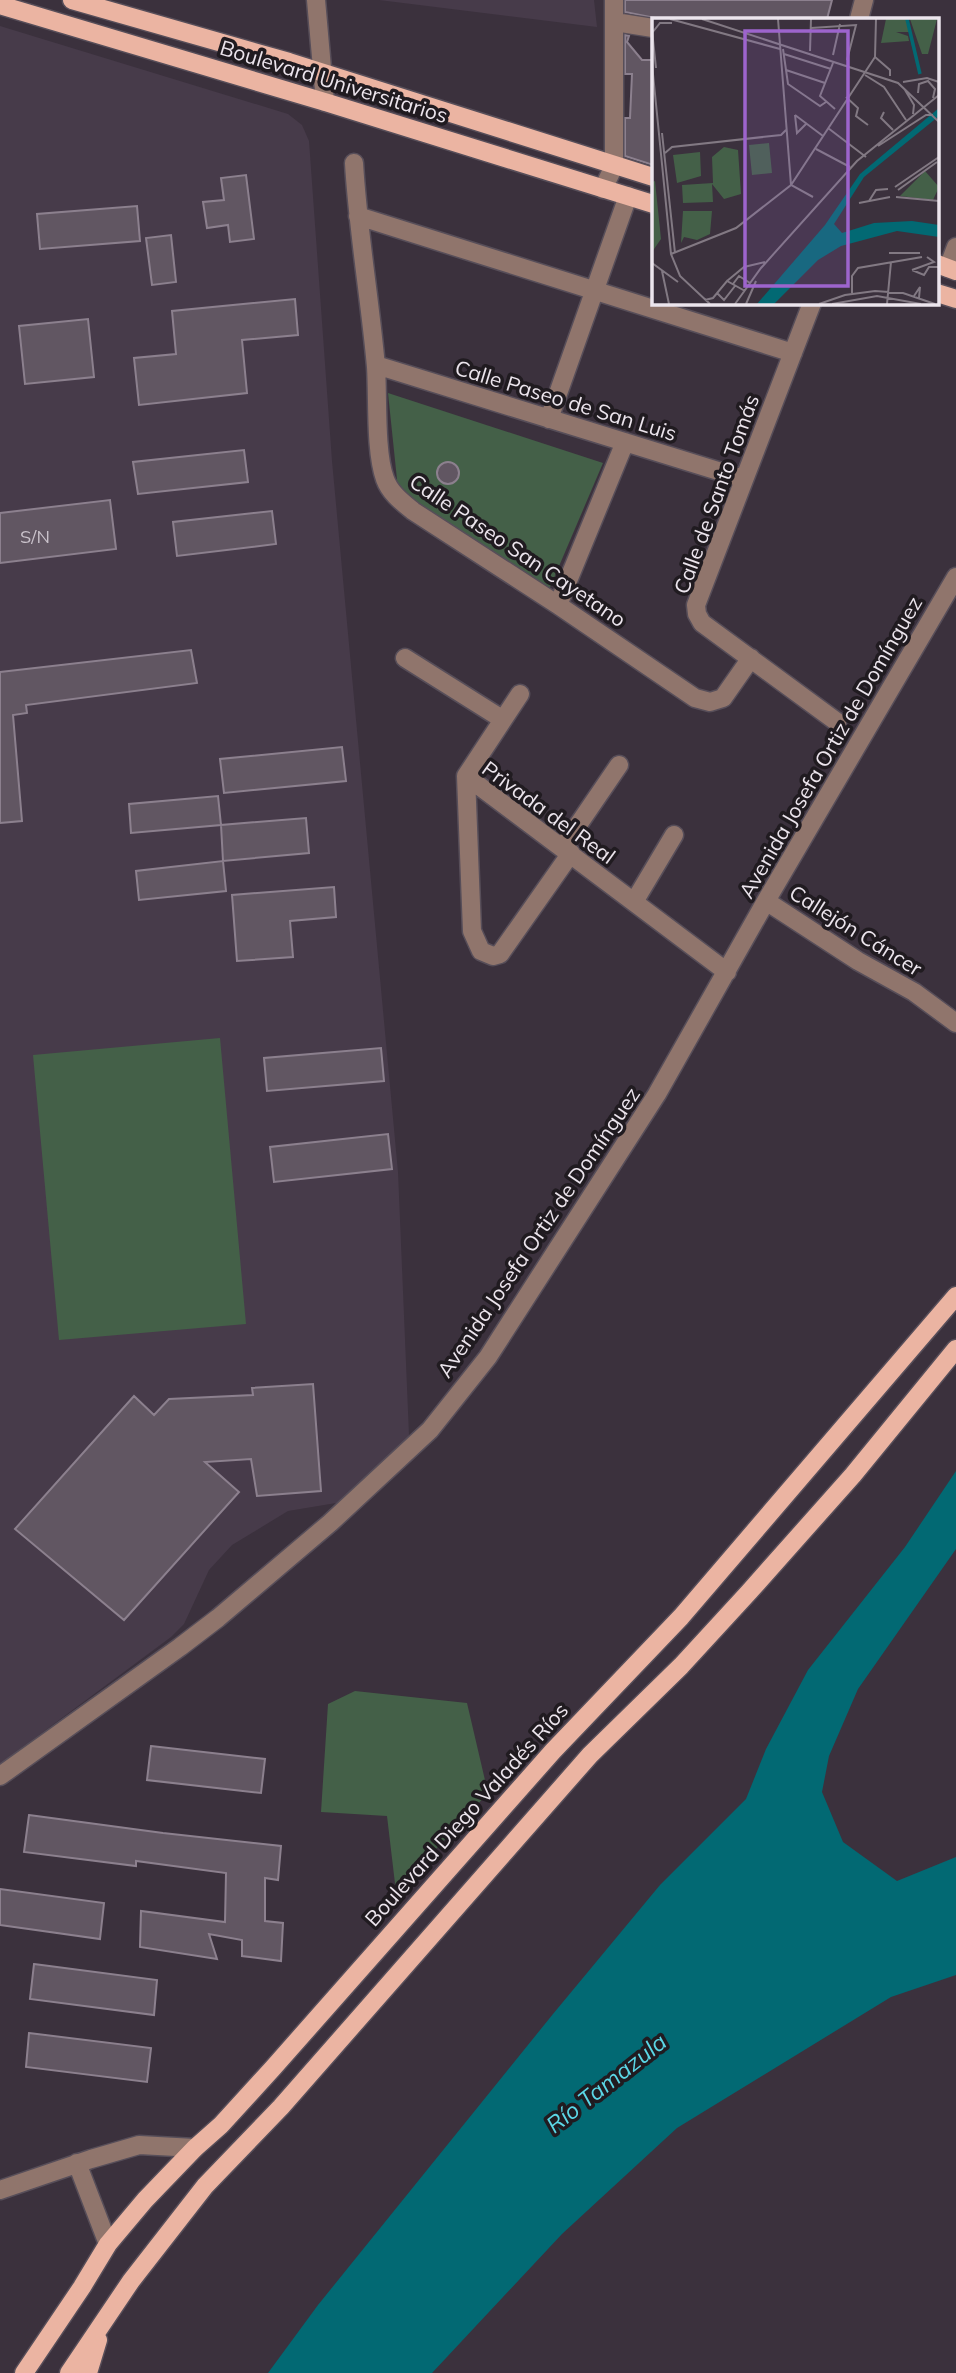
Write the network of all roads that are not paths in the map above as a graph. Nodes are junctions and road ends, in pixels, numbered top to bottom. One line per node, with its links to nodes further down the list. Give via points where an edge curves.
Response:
1 (72, 0): 9 (main road, Boulevard Universitarios)
2 (316, 0): 9 (street)
3 (614, 0): 7 (street)
4 (864, 0): 6 (street)
5 (0, 5): 10 (main road, Boulevard Universitarios)
6 (859, 18)
7 (615, 22): 8 (street); 12 (street)
8 (652, 28)
9 (322, 73): 10 (street); 12 (main road, Boulevard Universitarios)
10 (325, 102): 14 (main road, Boulevard Universitarios)
11 (354, 163): 17 (street, Calle Paseo San Cayetano)
12 (614, 166): 13 (main road, Boulevard Universitarios); 14 (street)
13 (652, 177)
14 (603, 189): 15 (main road, Boulevard Universitarios)
15 (628, 196): 16 (main road, Boulevard Universitarios); 20 (street)
16 (652, 204)
17 (358, 216): 20 (street); 25 (street, Calle Paseo San Cayetano)
18 (956, 247): 19 (street)
19 (947, 268)
20 (595, 290): 24 (street); 26 (street)
21 (939, 294): 22 (main road)
22 (956, 299)
23 (811, 304): 24 (street, Calle de Santo Tomás)
24 (793, 353): 28 (street, Calle de Santo Tomás)
25 (376, 365): 26 (street, Calle Paseo de San Luis); 30 (street, Calle Paseo San Cayetano, via 381,459 395,496)
26 (549, 419): 27 (street, Calle Paseo de San Luis)
27 (625, 442): 28 (street, Calle Paseo de San Luis); 30 (street)
28 (744, 479): 32 (street, Calle de Santo Tomás, via 696,605 702,623)
29 (956, 577): 40 (street, Avenida Josefa Ortiz de Domínguez)
30 (558, 605): 32 (street, Calle Paseo San Cayetano, via 695,698 710,702 723,698)
31 (405, 658): 34 (street)
32 (751, 658): 35 (street, Calle de Santo Tomás)
33 (520, 694): 34 (street)
34 (502, 719): 37 (street)
35 (837, 722)
36 (619, 765): 39 (street)
37 (466, 775): 39 (street, Privada del Real); 39 (street, Privada del Real, via 472,931 481,951 500,954)
38 (674, 835): 41 (street)
39 (567, 850): 41 (street, Privada del Real)
40 (766, 901): 42 (street, Avenida Josefa Ortiz de Domínguez); 43 (street, Callejón Cáncer)
41 (634, 902): 42 (street, Privada del Real)
42 (727, 972): 46 (street, Avenida Josefa Ortiz de Domínguez, via 582,1214 488,1357 430,1430 218,1618)
43 (956, 1023)
44 (956, 1296): 47 (main road, Boulevard Diego Valadés Ríos, via 681,1617 552,1751 273,2068)
45 (956, 1349): 51 (main road, via 749,1592 590,1755 281,2107 205,2186 131,2281)
46 (0, 1776)
47 (195, 2148): 48 (street, via 139,2145); 50 (main road, Boulevard Diego Valadés Ríos)
48 (77, 2163): 49 (street); 50 (street)
49 (0, 2190)
50 (108, 2244): 52 (main road, Boulevard Diego Valadés Ríos)
51 (102, 2327): 53 (main road); 54 (main road)
52 (24, 2373)
53 (69, 2373)
54 (88, 2373)

